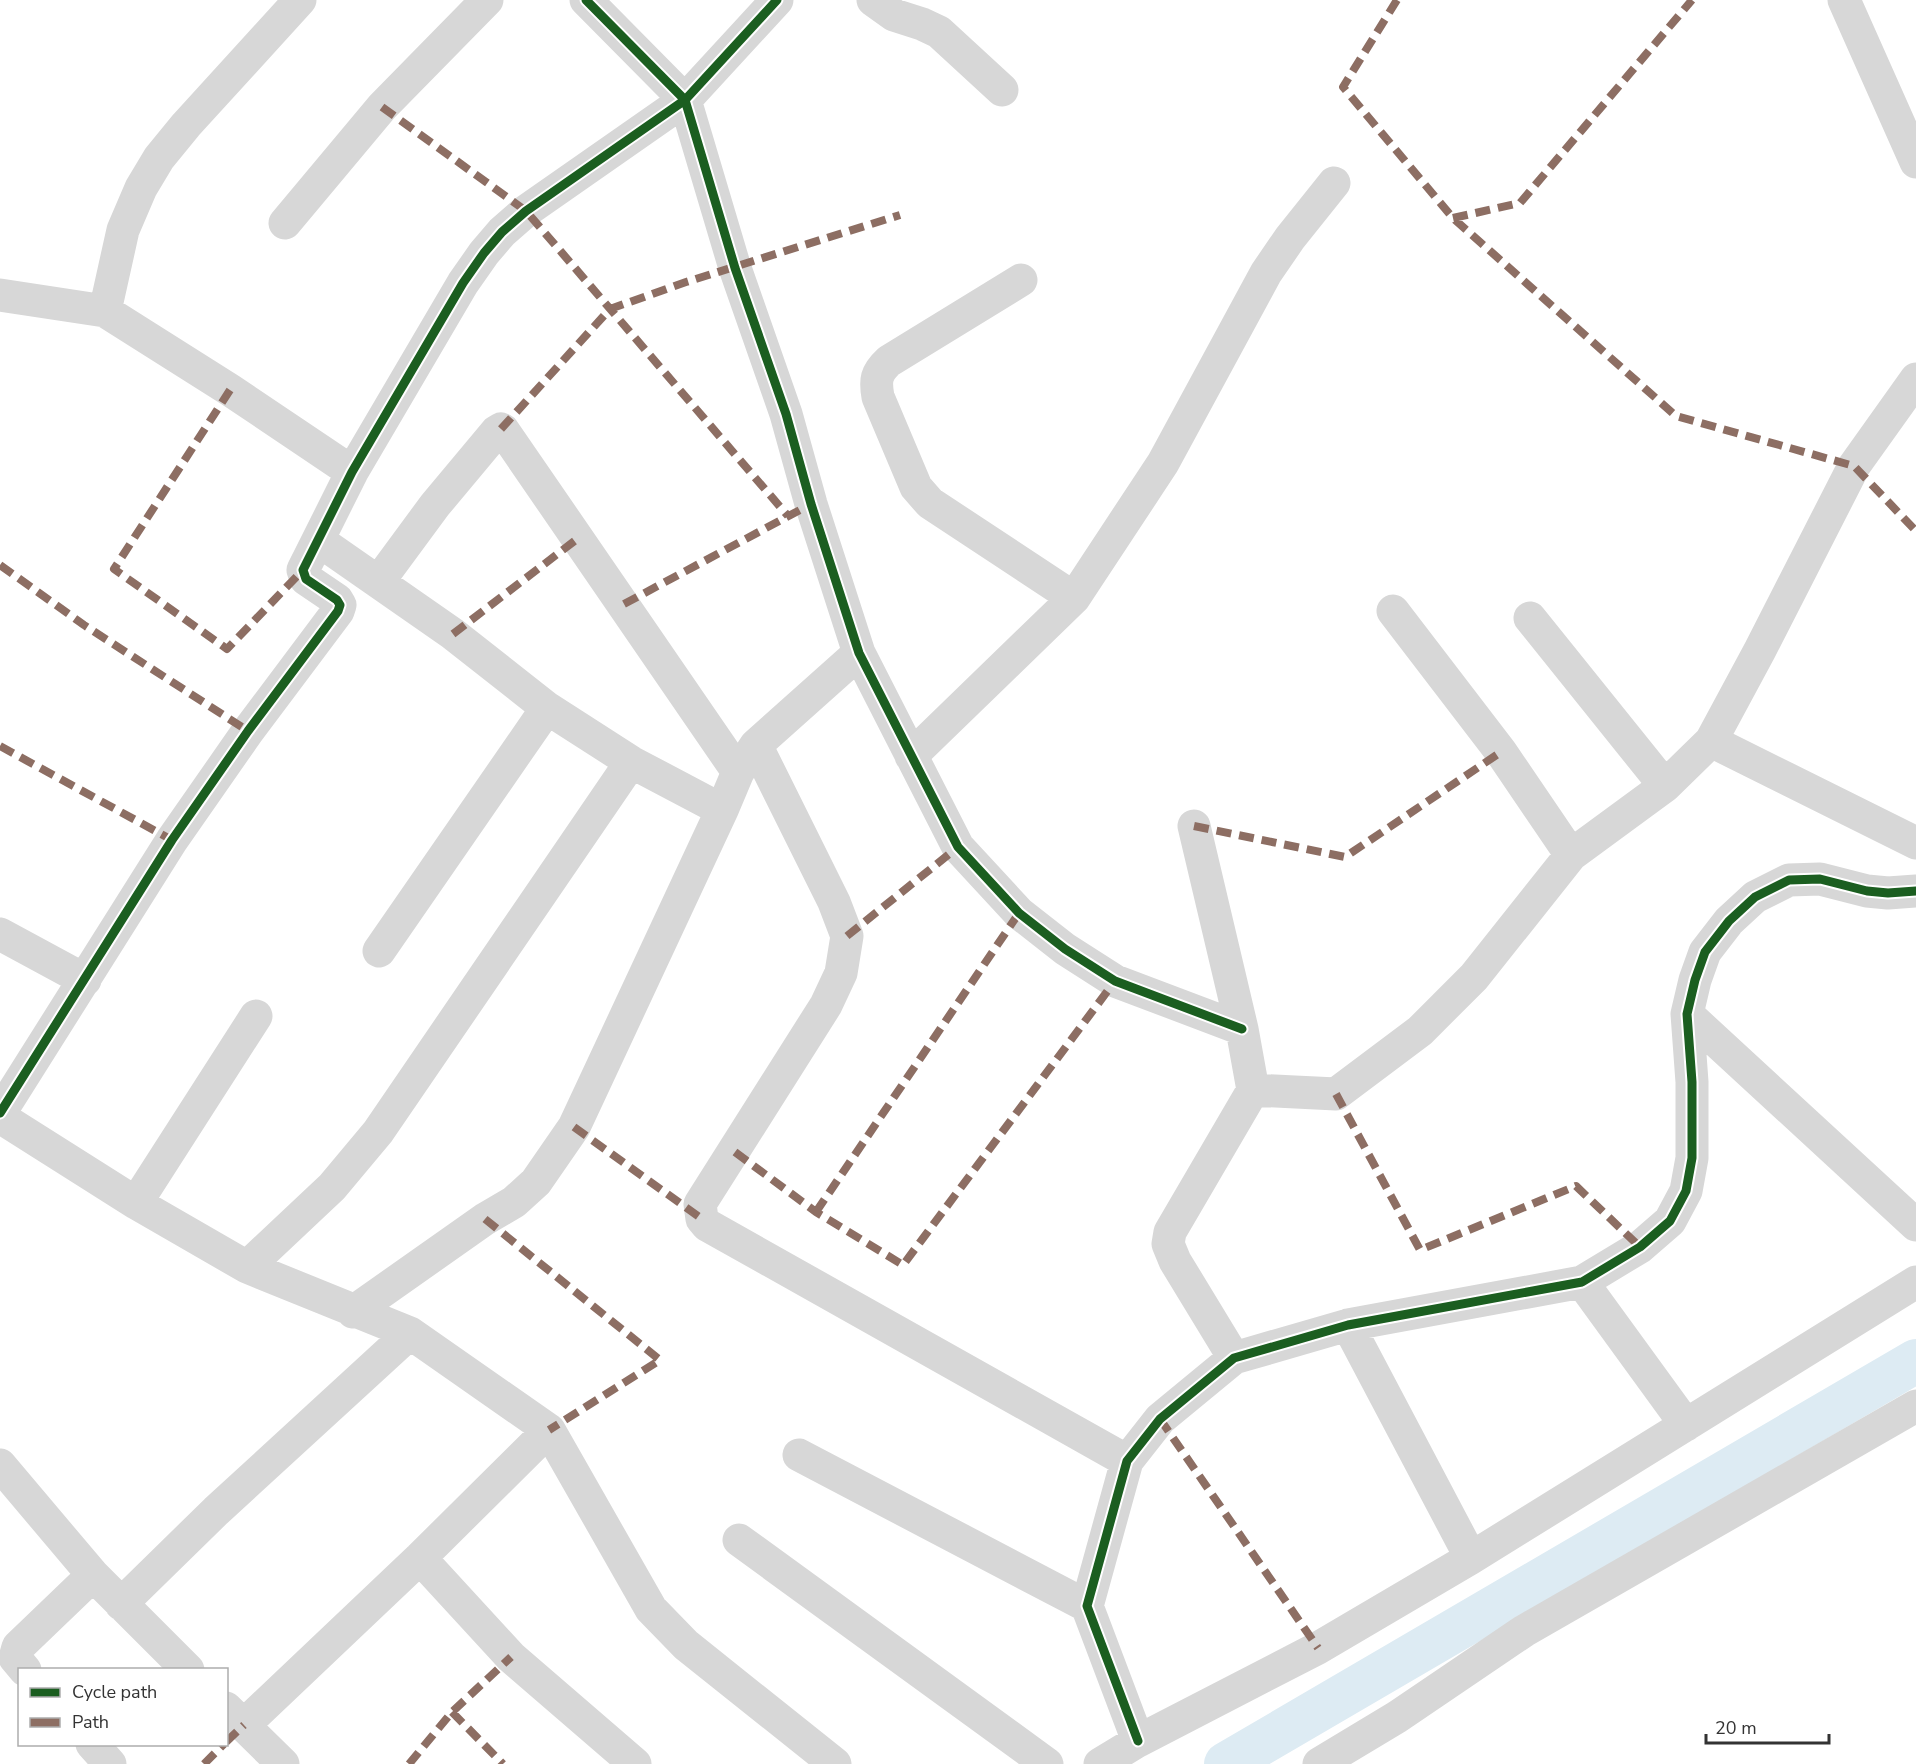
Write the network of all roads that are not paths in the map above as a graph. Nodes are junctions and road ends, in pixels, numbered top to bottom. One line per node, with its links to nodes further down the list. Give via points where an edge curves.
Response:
1 (300, 0): 14 (street, via 159,158 123,230)
2 (487, 0): 11 (street, via 382,107)
3 (586, 0): 8 (street)
4 (777, 0): 8 (street)
5 (873, 0): 7 (street, via 894,15 939,32)
6 (1845, 0): 9 (street)
7 (1002, 90)
8 (685, 100): 16 (street, via 502,232 463,283); 22 (street)
9 (1916, 162)
10 (1334, 183): 19 (street, via 1266,273 1163,463)
11 (285, 223)
12 (1021, 280): 19 (street, via 889,361 875,382 916,487 930,504)
13 (0, 295): 14 (street)
14 (105, 312): 16 (street)
15 (1916, 379): 24 (street, via 1854,466)
16 (352, 472): 17 (street)
17 (318, 540): 18 (street); 36 (street, via 303,575 337,600 338,611 172,840)
18 (379, 581): 23 (street); 26 (street, via 435,505 501,429)
19 (1074, 598): 25 (street)
20 (1393, 611): 32 (street, via 1501,752)
21 (1530, 618): 28 (street)
22 (859, 653): 25 (street); 26 (street)
23 (547, 708): 27 (street); 35 (street)
24 (1711, 741): 28 (street); 31 (street)
25 (911, 756): 39 (street, via 958,847 1019,913 1115,981)
26 (747, 759): 29 (street); 55 (street, via 834,902 847,936 841,973 826,1005 700,1204 702,1220)
27 (631, 762): 29 (street); 44 (street, via 378,1132 332,1187)
28 (1665, 786): 32 (street)
29 (722, 810): 47 (street, via 574,1127 536,1182 514,1202)
30 (1194, 826): 39 (street)
31 (1916, 843)
32 (1570, 855): 40 (street, via 1466,985 1420,1031 1336,1094)
33 (1916, 891): 37 (street, via 1888,893 1820,879 1788,880 1755,897 1729,921 1705,952)
34 (0, 934): 36 (street)
35 (379, 951)
36 (85, 980): 41 (street)
37 (1687, 1014): 43 (street); 45 (street, via 1692,1158 1686,1191 1670,1221 1640,1247)
38 (256, 1016): 42 (street)
39 (1242, 1029): 40 (street)
40 (1254, 1090): 50 (street, via 1170,1232 1168,1244)
41 (0, 1115): 42 (street)
42 (136, 1203): 44 (street)
43 (1916, 1225)
44 (247, 1267): 47 (street)
45 (1582, 1282): 48 (street); 52 (street)
46 (1916, 1282): 52 (street)
47 (353, 1312): 49 (street)
48 (1348, 1325): 50 (street); 59 (street)
49 (410, 1333): 53 (street); 61 (street)
50 (1234, 1358): 55 (street, via 1160,1419)
51 (1916, 1406): 74 (street, via 1524,1631 1397,1717)
52 (1686, 1425): 59 (street)
53 (549, 1430): 58 (street); 71 (street, via 651,1609 686,1645)
54 (799, 1455): 62 (street)
55 (1127, 1461): 62 (street)
56 (0, 1465): 60 (street)
57 (739, 1540): 72 (street)
58 (420, 1558): 65 (street); 70 (street, via 511,1657)
59 (1471, 1558): 66 (street, via 1318,1648)
60 (93, 1575): 61 (street); 63 (street, via 18,1647 15,1658)
61 (121, 1604): 64 (street)
62 (1087, 1606): 66 (street)
63 (23, 1668)
64 (186, 1668)
65 (235, 1716): 69 (street)
66 (1138, 1741): 73 (street)
67 (94, 1746): 68 (street)
68 (110, 1764)
69 (283, 1764)
70 (634, 1764)
71 (835, 1764)
72 (1047, 1764)
73 (1100, 1764)
74 (1319, 1764)

